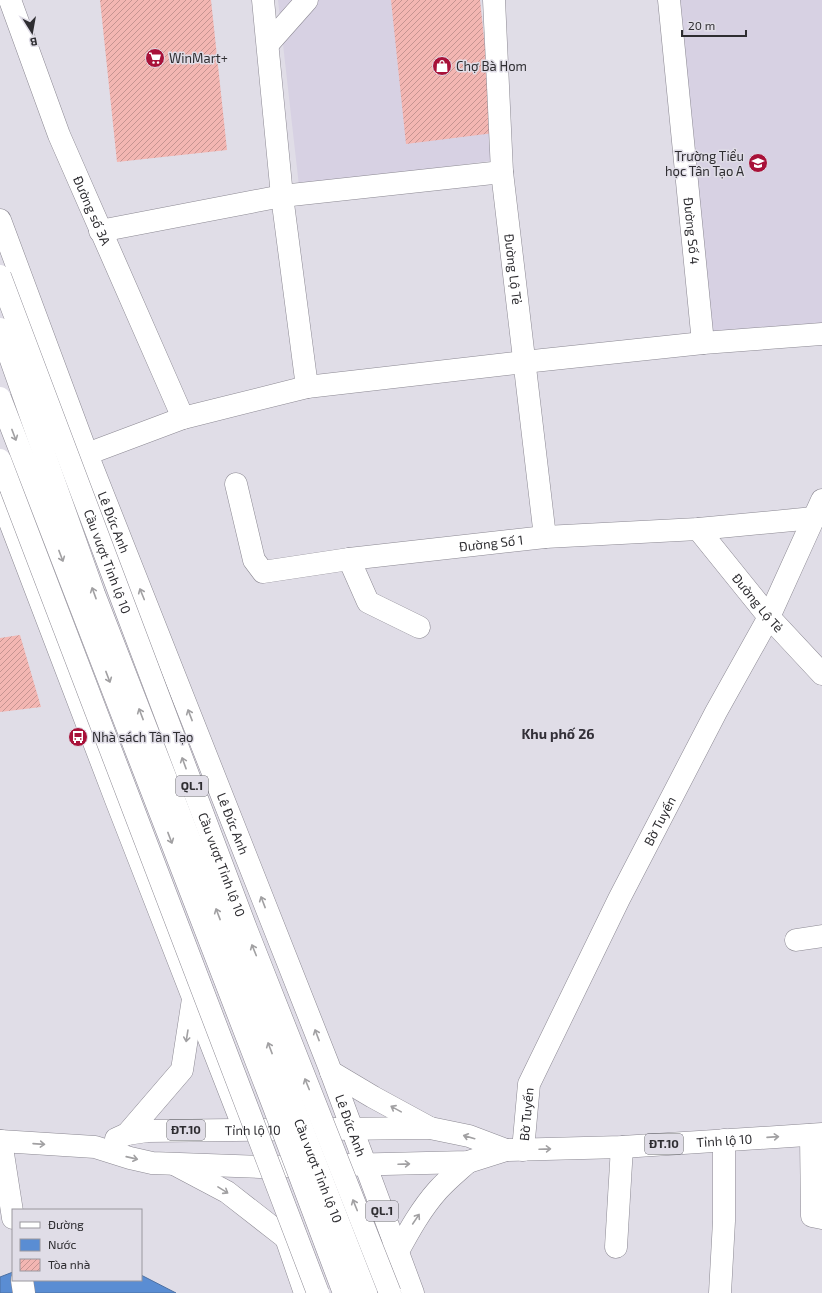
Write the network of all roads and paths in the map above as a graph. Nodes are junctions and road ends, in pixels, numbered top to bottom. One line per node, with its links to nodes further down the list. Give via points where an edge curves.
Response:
1 (10, 0): 10 (main road, Đường số 3A, via 59,135)
2 (263, 0): 6 (main road)
3 (307, 0): 6 (main road)
4 (494, 0): 7 (main road, Đường Lộ Tẻ)
5 (669, 0): 14 (main road, Đường Số 4)
6 (268, 44): 8 (main road)
7 (502, 172): 8 (main road); 15 (main road, Đường Lộ Tẻ)
8 (282, 196): 10 (main road); 16 (main road)
9 (0, 220): 19 (main road, Lê Đức Anh / QL.1)
10 (100, 231): 18 (main road, Đường số 3A)
11 (0, 276): 62 (main road, Cầu vượt Tỉnh lộ 10 / QL.1, one-way to 11, bridge, via 247,931)
12 (0, 329): 61 (main road, Cầu vượt Tỉnh lộ 10 / QL.1, one-way to 12, bridge, via 97,601)
13 (822, 334): 14 (main road)
14 (703, 343): 15 (main road)
15 (524, 362): 16 (main road); 25 (main road, Đường Lộ Tẻ)
16 (307, 387): 18 (main road)
17 (0, 398): 60 (main road, Cầu vượt Tỉnh lộ 10, one-way to 60, bridge)
18 (183, 418): 19 (main road)
19 (87, 454): 30 (main road, Lê Đức Anh / QL.1, one-way to 19)
20 (0, 460): 59 (main road, bridge)
21 (236, 484): 26 (main road, Đường Số 1, via 254,560 263,572)
22 (0, 496): 31 (main road)
23 (818, 509): 24 (main road, Đường Số 1); 27 (main road, Bờ Tuyến)
24 (698, 530): 25 (main road, Đường Số 1); 27 (main road, Đường Lộ Tẻ)
25 (545, 537): 26 (main road, Đường Số 1)
26 (349, 559): 28 (main road, via 368,602)
27 (769, 617): 29 (main road, Đường Lộ Tẻ); 46 (main road, Bờ Tuyến, via 716,712 619,899 529,1084)
28 (419, 627)
29 (822, 674)
30 (209, 765): 31 (main road, via 198,782 177,799 151,807); 34 (main road, Lê Đức Anh / QL.1, one-way to 30)
31 (116, 800): 35 (main road)
32 (822, 936): 33 (main road)
33 (796, 940)
34 (284, 951): 35 (main road, via 261,979 251,986 236,992); 36 (main road, Lê Đức Anh / QL.1, one-way to 34)
35 (190, 991): 38 (main road); 40 (main road, one-way to 40, via 182,1070)
36 (331, 1072): 37 (main road, one-way to 36); 39 (main road, Lê Đức Anh / QL.1)
37 (430, 1128): 39 (main road, Tỉnh lộ 10 / ĐT.10); 46 (main road, Tỉnh lộ 10 / ĐT.10, one-way to 37, via 469,1136)
38 (244, 1129): 39 (main road, Tỉnh lộ 10 / ĐT.10); 40 (main road, Tỉnh lộ 10 / ĐT.10, via 147,1131); 50 (main road)
39 (353, 1129): 49 (main road, Lê Đức Anh / QL.1)
40 (127, 1134): 44 (main road, Tỉnh lộ 10 / ĐT.10)
41 (816, 1134): 42 (main road, Tỉnh lộ 10 / ĐT.10, one-way to 41); 52 (main road, via 812,1216)
42 (724, 1140): 45 (main road, Tỉnh lộ 10 / ĐT.10); 64 (main road, via 724,1221)
43 (1, 1141): 44 (main road, Tỉnh lộ 10 / ĐT.10, one-way to 44); 51 (main road)
44 (95, 1147): 48 (main road, Tỉnh lộ 10 / ĐT.10, one-way to 48, via 152,1163)
45 (622, 1147): 46 (main road, Tỉnh lộ 10 / ĐT.10, one-way to 45); 54 (main road)
46 (515, 1150): 47 (main road, Tỉnh lộ 10 / ĐT.10)
47 (468, 1162): 49 (main road, Tỉnh lộ 10 / ĐT.10, one-way to 47); 55 (main road, one-way to 47, via 423,1208)
48 (176, 1165): 50 (main road, Tỉnh lộ 10 / ĐT.10); 53 (main road, one-way to 53, via 227,1192)
49 (365, 1166): 50 (main road, Tỉnh lộ 10 / ĐT.10); 55 (main road, Lê Đức Anh / QL.1)
50 (260, 1167): 53 (main road)
51 (12, 1212)
52 (822, 1218)
53 (286, 1238): 57 (main road)
54 (616, 1247)
55 (397, 1253): 57 (main road, via 362,1250 335,1256); 63 (main road, Lê Đức Anh / QL.1)
56 (22, 1281): 58 (main road)
57 (303, 1286)
58 (24, 1293)
59 (318, 1293)
60 (344, 1293)
61 (366, 1293)
62 (390, 1293)
63 (413, 1293)
64 (720, 1293)

